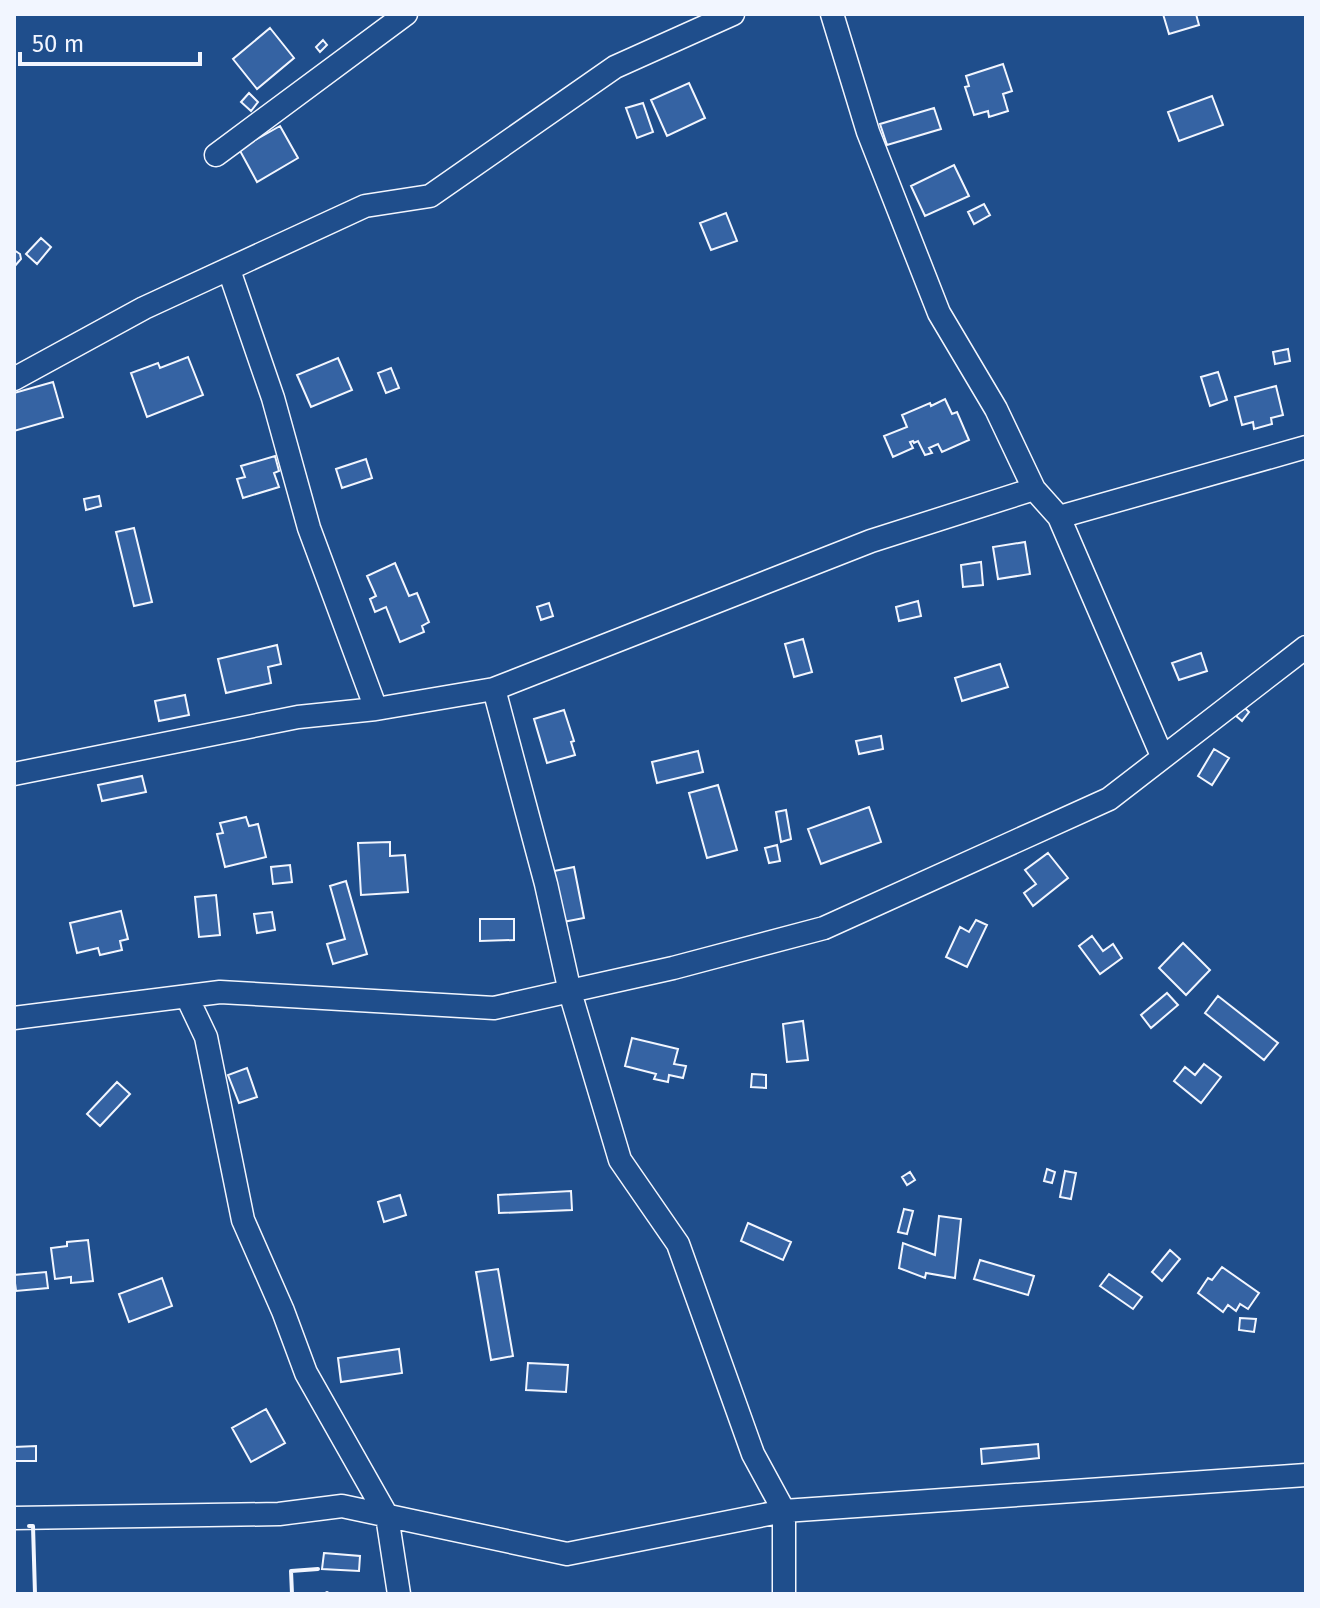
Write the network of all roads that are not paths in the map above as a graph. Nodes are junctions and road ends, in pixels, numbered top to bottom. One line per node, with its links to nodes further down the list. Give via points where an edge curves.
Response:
1 (406, 14): 4 (street)
2 (733, 14): 5 (street, via 615,67 430,196 365,206)
3 (832, 14): 8 (street, via 868,132 939,313 996,409)
4 (216, 155)
5 (229, 270): 6 (street, via 144,308); 12 (street, via 273,398 309,528)
6 (14, 379)
7 (1306, 447): 9 (street)
8 (1034, 489): 9 (street); 11 (street, via 871,541)
9 (1059, 517): 13 (street)
10 (1306, 647): 13 (street)
11 (494, 689): 12 (street); 15 (street)
12 (376, 709): 14 (street, via 298,717)
13 (1162, 756): 15 (street, via 1109,799 824,928)
14 (14, 774)
15 (570, 992): 16 (street, via 494,1008 220,992); 19 (street, via 620,1160 678,1244 753,1454)
16 (187, 997): 17 (street); 20 (street, via 206,1037 243,1220 306,1373)
17 (14, 1018)
18 (1306, 1475): 19 (street)
19 (784, 1511): 20 (street, via 567,1554); 23 (street)
20 (387, 1516): 21 (street, via 342,1506 279,1514); 22 (street)
21 (14, 1518)
22 (399, 1594)
23 (784, 1594)

